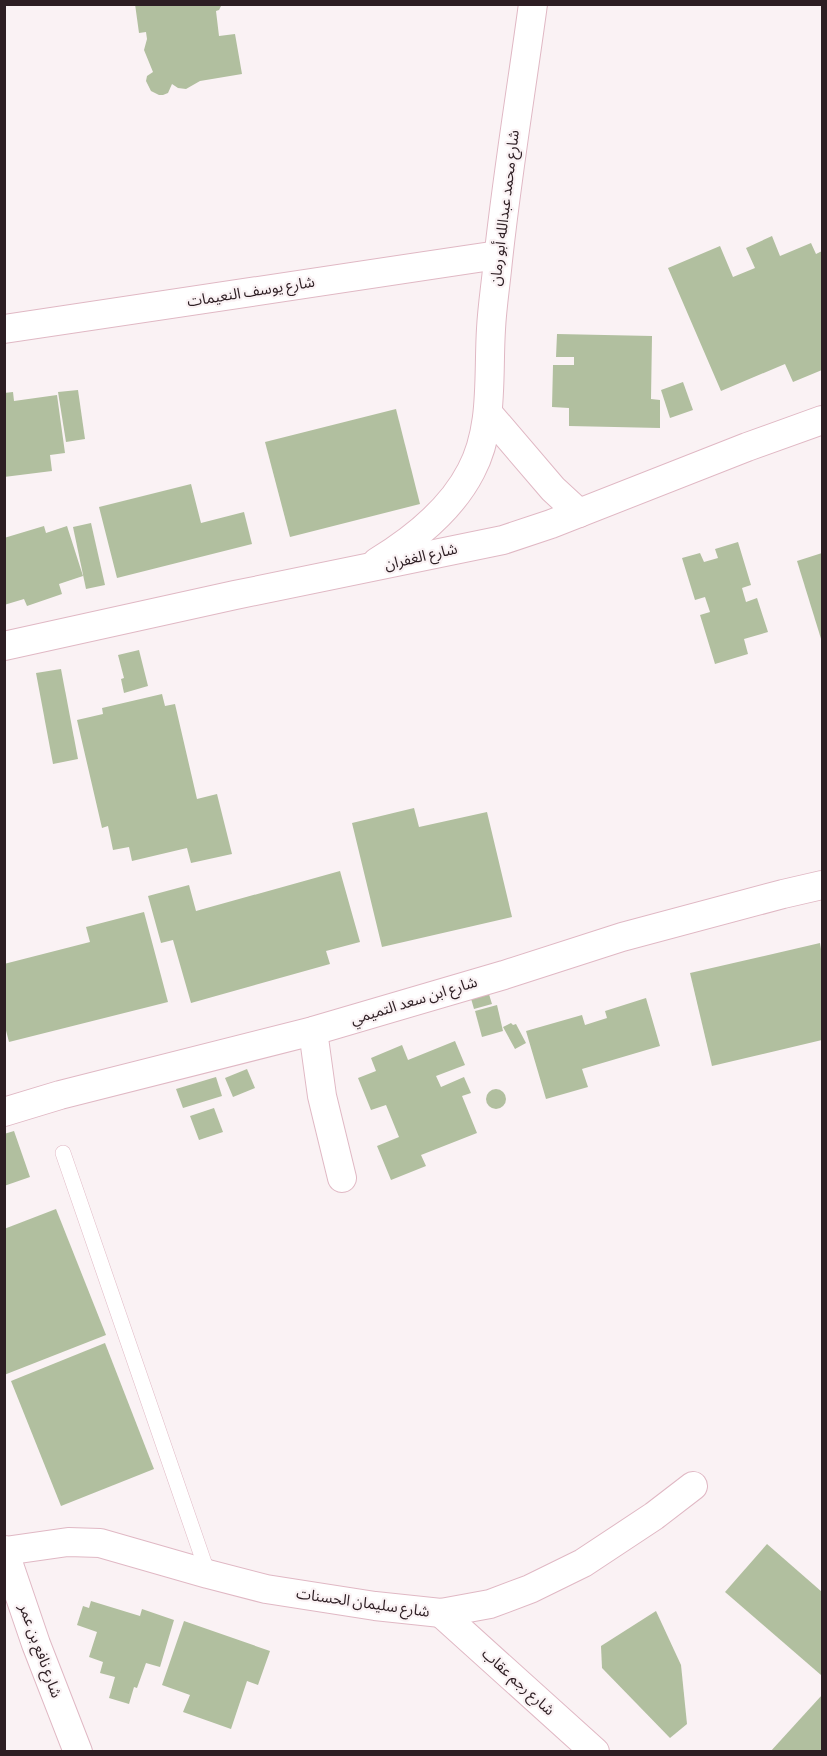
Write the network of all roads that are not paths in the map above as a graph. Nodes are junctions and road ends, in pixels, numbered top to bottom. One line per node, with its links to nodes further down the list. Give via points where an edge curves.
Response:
1 (533, 4): 2 (street, شارع محمد عبدالله أبو رمان)
2 (498, 255): 3 (street, شارع يوسف النعيمات); 4 (street, شارع محمد عبدالله أبو رمان)
3 (4, 329)
4 (488, 413): 6 (street, via 553,489); 7 (street, شارع محمد عبدالله أبو رمان, via 471,471 455,494 420,531)
5 (822, 420): 6 (street, شارع الغفران)
6 (579, 513): 7 (street, شارع الغفران, via 503,540)
7 (365, 569): 8 (street, شارع الغفران)
8 (4, 646)
9 (822, 885): 10 (street, شارع ابن سعد التميمي, via 622,937)
10 (313, 1031): 11 (street, شارع ابن سعد التميمي); 13 (street, via 322,1096)
11 (4, 1112)
12 (63, 1154): 16 (lane)
13 (342, 1178)
14 (693, 1486): 17 (street, شارع سليمان الحسنات, via 583,1563 490,1604)
15 (5, 1550): 16 (street, شارع سليمان الحسنات, via 68,1542 100,1543); 18 (street, شارع نافع بن عمر)
16 (208, 1574): 17 (street, شارع سليمان الحسنات, via 266,1589)
17 (441, 1613): 19 (street, شارع رجم عقاب)
18 (78, 1752)
19 (595, 1752)

